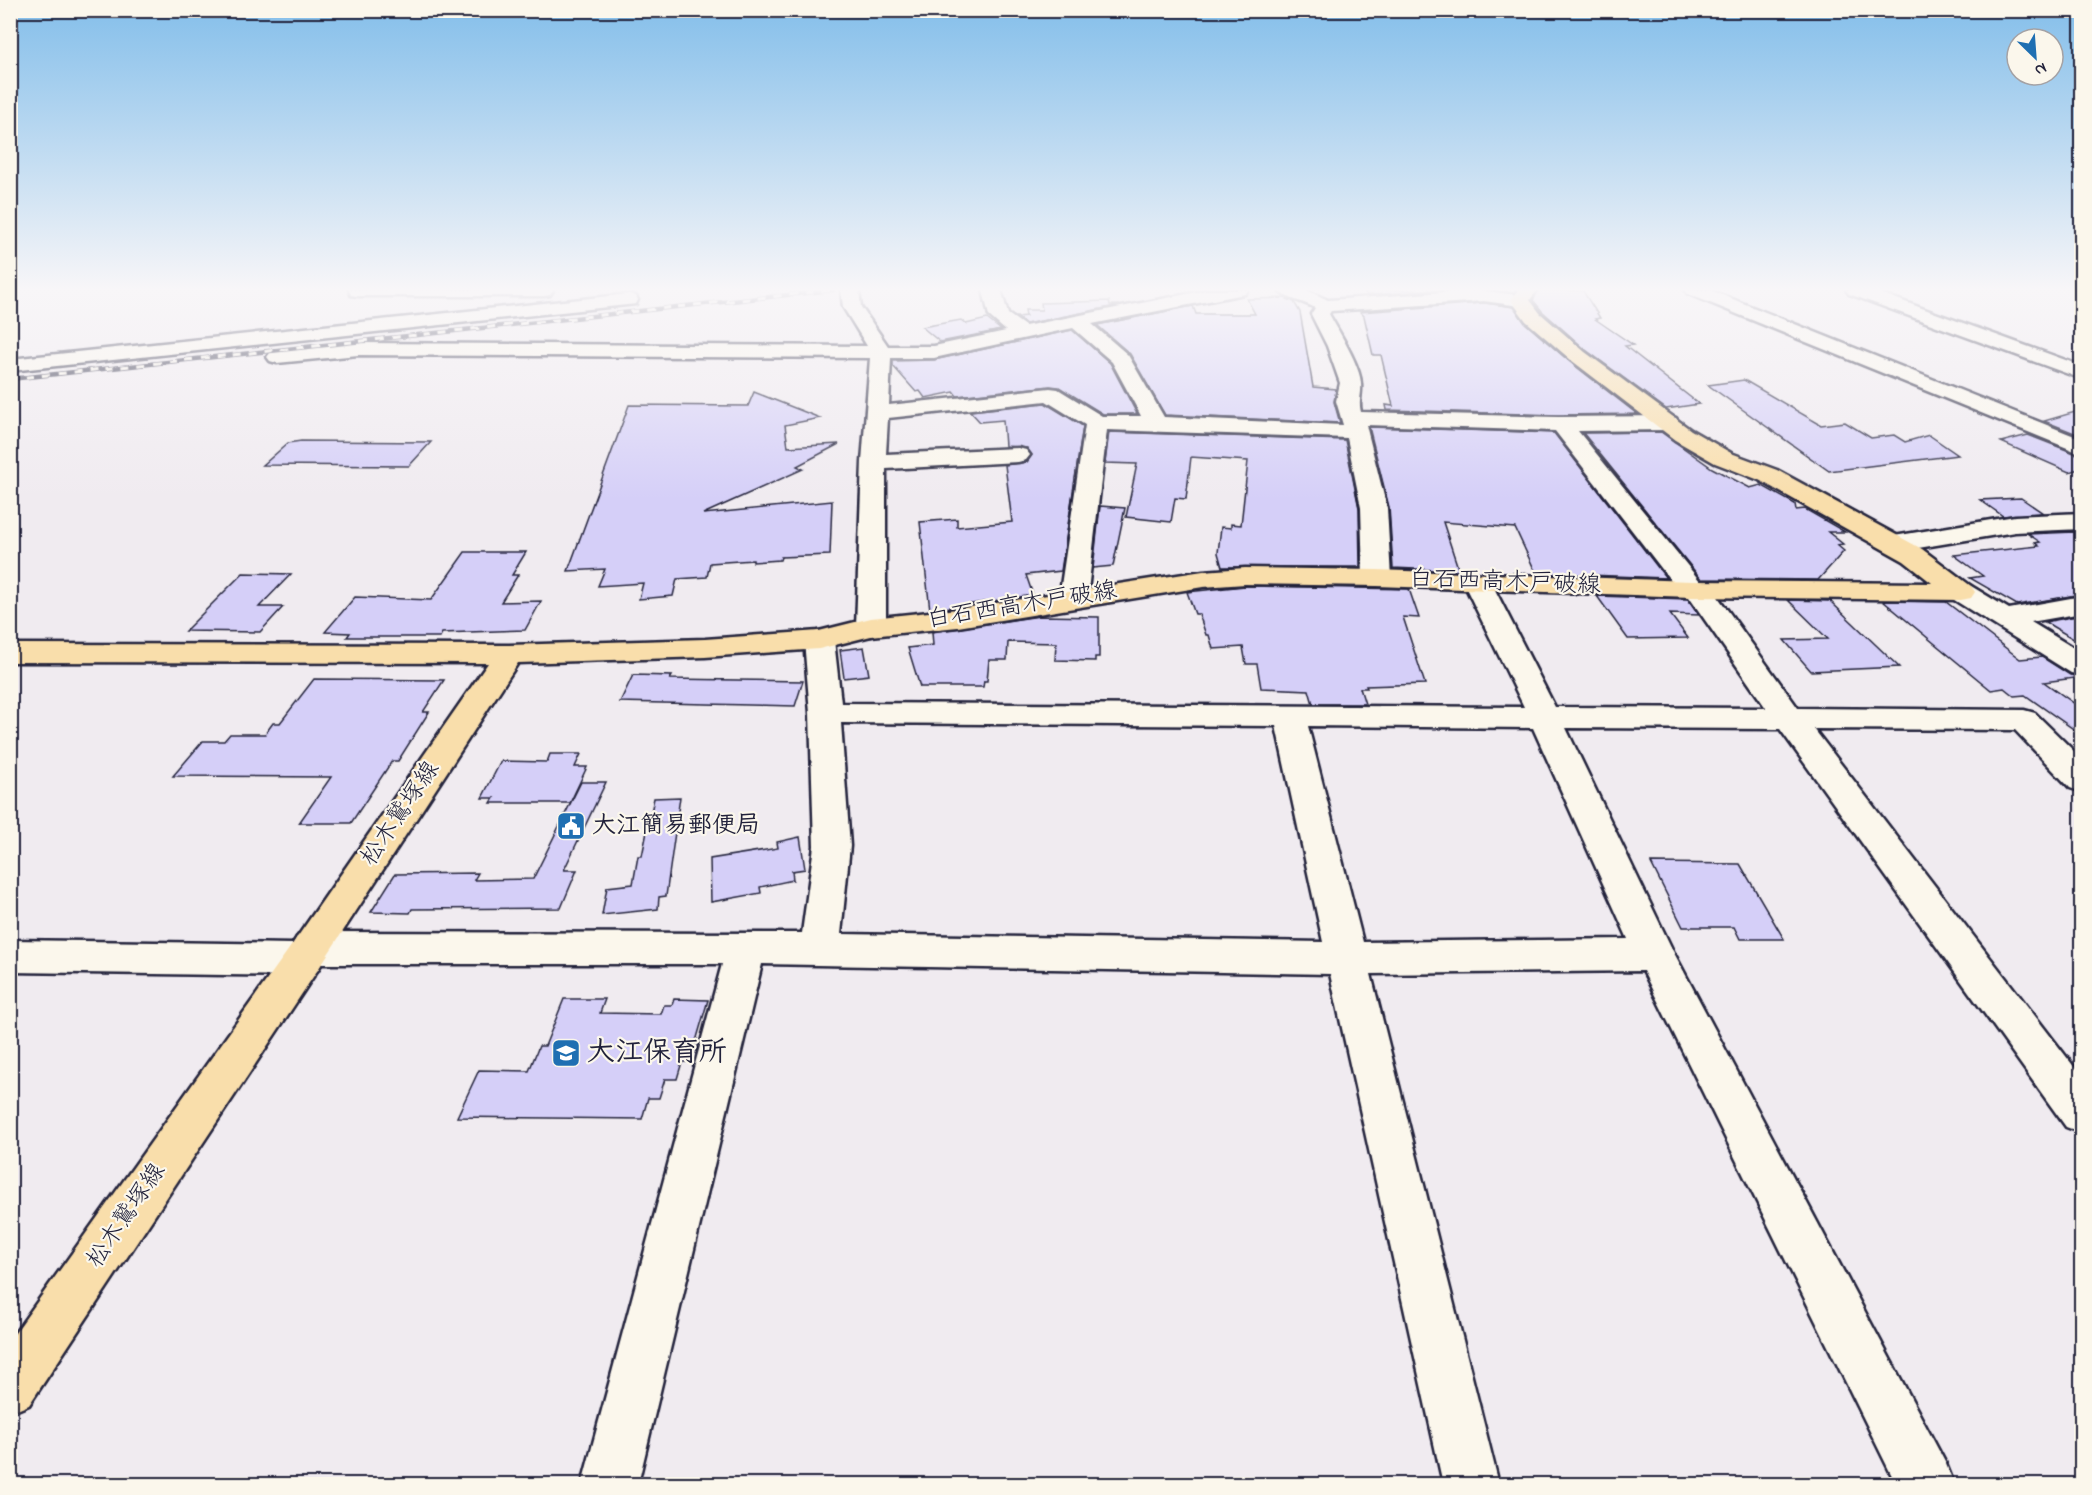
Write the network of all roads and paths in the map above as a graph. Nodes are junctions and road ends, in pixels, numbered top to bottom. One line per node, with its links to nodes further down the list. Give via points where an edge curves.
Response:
1 (61, 360): 8 (street)
2 (880, 360): 10 (street)
3 (1121, 360): 12 (street)
4 (1343, 360): 15 (street, via 1351,383 1347,401)
5 (1583, 360): 13 (main road)
6 (1866, 360): 16 (street)
7 (2046, 360): 9 (street)
8 (10, 365)
9 (2082, 373)
10 (877, 413): 11 (street, via 1050,394); 18 (street)
11 (1097, 423): 12 (street); 25 (street)
12 (1156, 423): 15 (street)
13 (1668, 423): 14 (street); 20 (main road, via 1723,458 1768,475)
14 (1561, 424): 15 (street); 23 (street)
15 (1355, 425): 21 (street, via 1374,508)
16 (2082, 447)
17 (1018, 455): 18 (street)
18 (873, 462): 28 (street)
19 (2082, 521): 20 (street, via 2015,524)
20 (1894, 544): 24 (main road)
21 (1377, 578): 22 (main road, 白石西高木戸破線); 25 (main road, 白石西高木戸破線, via 1245,576)
22 (1477, 582): 23 (main road, 白石西高木戸破線); 36 (street)
23 (1695, 589): 24 (main road, 白石西高木戸破線); 35 (street)
24 (1961, 592): 27 (street)
25 (1073, 598): 28 (main road, 白石西高木戸破線, via 958,618)
26 (2082, 604): 27 (street)
27 (2003, 619): 32 (street)
28 (871, 627): 29 (main road, 白石西高木戸破線)
29 (819, 640): 31 (main road, 白石西高木戸破線); 33 (street)
30 (10, 653): 31 (main road)
31 (509, 654): 40 (main road, 松木鷲塚線)
32 (2082, 666)
33 (826, 713): 34 (street); 39 (street, via 832,846)
34 (1290, 717): 36 (street); 43 (street)
35 (1788, 717): 36 (street); 37 (street, via 2024,720); 44 (street)
36 (1545, 718): 41 (street)
37 (2082, 780)
38 (746, 948): 39 (street); 40 (street); 46 (street)
39 (820, 950): 43 (street)
40 (307, 954): 42 (street); 45 (main road, 松木鷲塚線)
41 (1655, 955): 43 (street); 48 (street)
42 (10, 957)
43 (1348, 958): 47 (street)
44 (2082, 1113)
45 (10, 1386)
46 (610, 1485)
47 (1471, 1485)
48 (1926, 1485)

